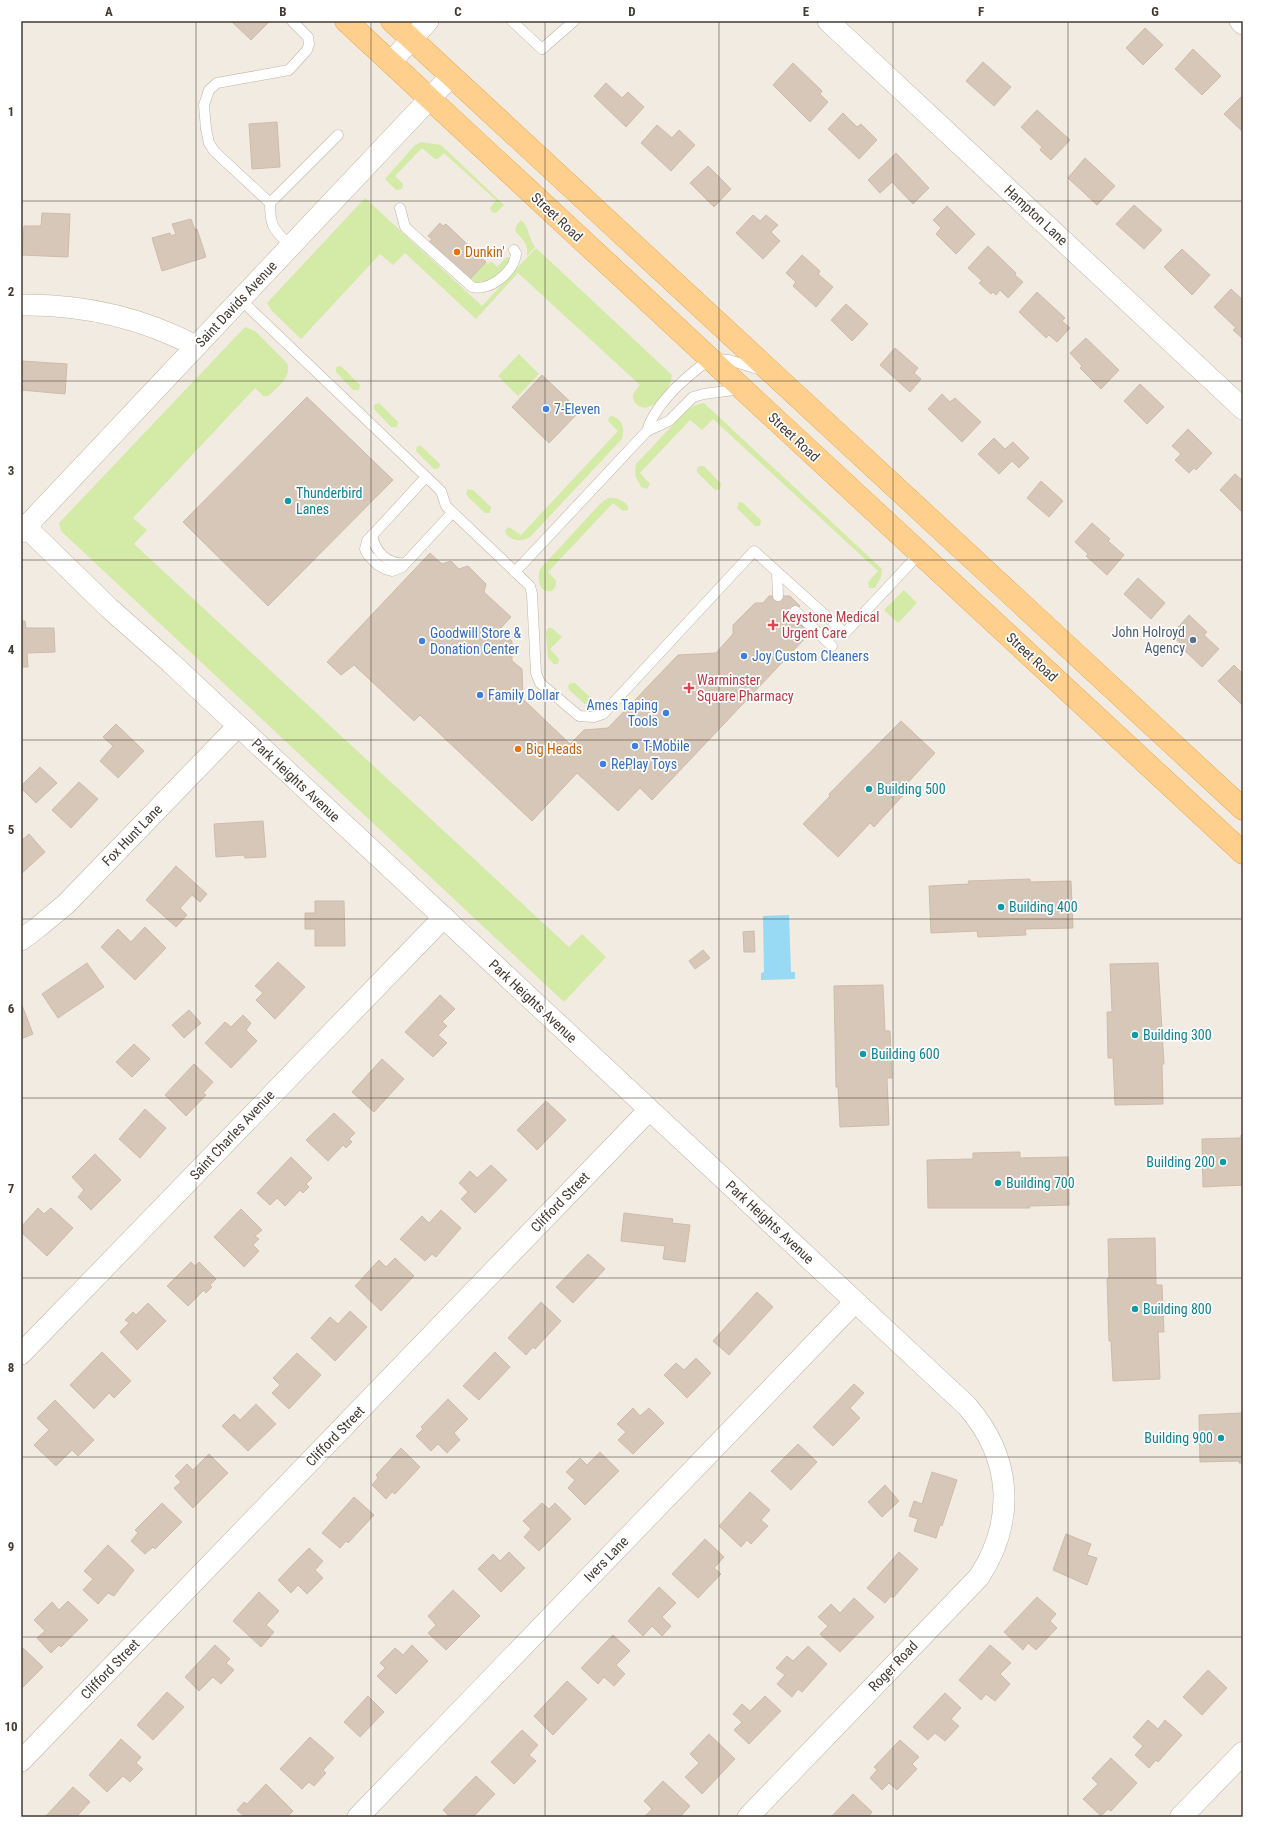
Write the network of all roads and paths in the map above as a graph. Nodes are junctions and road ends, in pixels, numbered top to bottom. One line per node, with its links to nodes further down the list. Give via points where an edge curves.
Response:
1 (292, 21): 15 (lane, via 308,38 309,44 307,50 289,70 217,83 209,90 204,105 206,129 214,151)
2 (346, 21): 11 (main road, Street Road)
3 (392, 21): 10 (main road)
4 (428, 21): 10 (street)
5 (512, 21): 6 (lane, via 542,49)
6 (574, 21)
7 (828, 21): 25 (street, Hampton Lane)
8 (1240, 21): 9 (street)
9 (1243, 24)
10 (412, 39): 11 (street); 12 (main road)
11 (391, 62): 13 (main road, Street Road)
12 (451, 76): 13 (street, Saint Davids Avenue); 23 (main road)
13 (430, 99): 17 (street, Saint Davids Avenue); 22 (main road, Street Road)
14 (338, 135): 15 (lane)
15 (270, 203): 17 (lane, via 270,221)
16 (400, 208): 18 (lane, via 405,227 472,287 484,288 496,282 514,263)
17 (290, 246): 19 (street, Saint Davids Avenue)
18 (514, 250)
19 (240, 299): 21 (street, Saint Davids Avenue); 27 (lane)
20 (21, 305): 21 (street, via 104,313 142,322)
21 (196, 346): 29 (street, Saint Davids Avenue)
22 (710, 359): 23 (lane, via 729,360); 24 (main road, Street Road); 26 (lane, via 690,374 656,411)
23 (773, 374): 37 (main road)
24 (743, 389): 26 (lane, via 693,398 668,421); 30 (main road, Street Road)
25 (1243, 408)
26 (647, 431): 31 (lane)
27 (426, 477): 28 (lane, via 441,491 446,506); 28 (lane, via 372,535 376,549 396,564 405,563)
28 (452, 513): 31 (lane)
29 (23, 530): 36 (street, Park Heights Avenue)
30 (920, 553): 32 (lane, via 845,633); 38 (main road, Street Road)
31 (515, 572): 32 (lane, via 530,586 532,594 536,674 540,683 584,718 603,714 754,552)
32 (777, 572): 33 (lane)
33 (778, 596)
34 (795, 611): 35 (lane)
35 (832, 646)
36 (238, 726): 39 (street, Park Heights Avenue); 40 (street, Fox Hunt Lane, via 66,904)
37 (1243, 809)
38 (1243, 853)
39 (444, 917): 41 (street, Park Heights Avenue); 43 (street, Saint Charles Avenue)
40 (21, 940)
41 (649, 1110): 42 (street, Park Heights Avenue); 46 (street, Clifford Street)
42 (855, 1302): 44 (street, Park Heights Avenue, via 978,1419 988,1434 998,1458); 47 (street, Ivers Lane)
43 (21, 1354)
44 (1004, 1497): 48 (street, Roger Road, via 1004,1517 999,1538 990,1560 979,1577)
45 (1243, 1753): 49 (street)
46 (21, 1761)
47 (358, 1817)
48 (748, 1817)
49 (1181, 1817)

